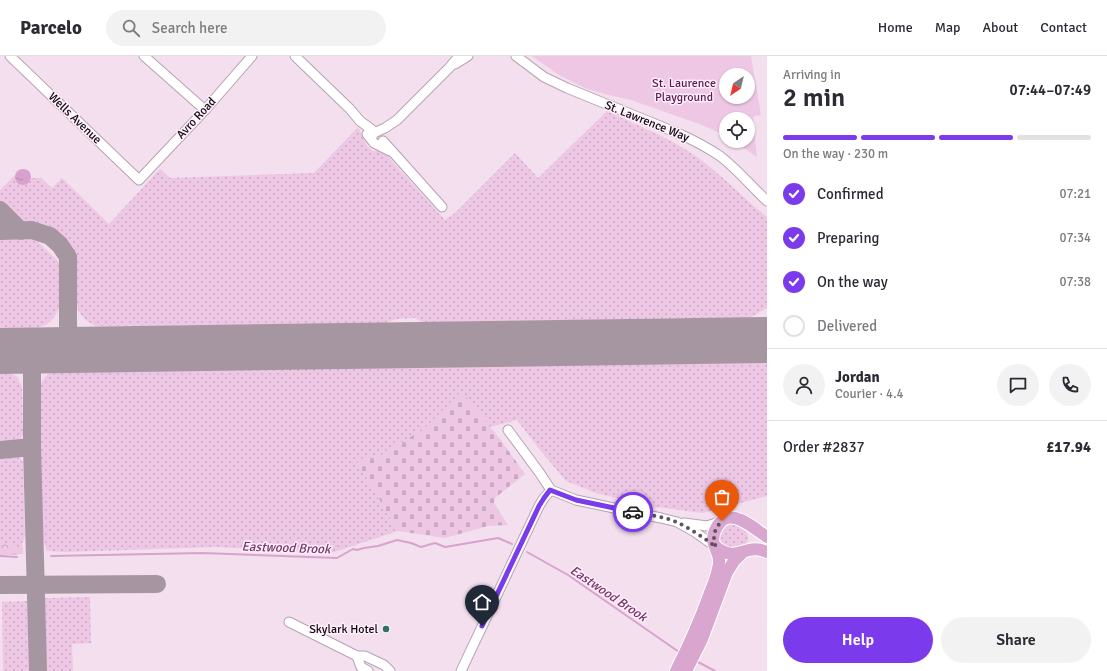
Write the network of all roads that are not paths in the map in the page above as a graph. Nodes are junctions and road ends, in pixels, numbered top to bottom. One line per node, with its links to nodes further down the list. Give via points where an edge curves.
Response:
1 (10, 56): 11 (street, Wells Avenue)
2 (144, 56): 9 (street)
3 (252, 56): 9 (street, Avro Road)
4 (295, 56): 10 (street, via 350,109 365,131)
5 (459, 56): 8 (street)
6 (468, 56): 8 (street)
7 (517, 56): 12 (street, St. Lawrence Way, via 544,77 567,88 697,142 720,157)
8 (449, 68): 10 (street)
9 (205, 110): 11 (street, Avro Road)
10 (378, 138): 13 (street)
11 (139, 180)
12 (767, 201)
13 (442, 207)
14 (508, 430): 15 (street)
15 (550, 490): 18 (street, via 576,500); 27 (street, via 539,506)
16 (741, 520): 17 (main road, via 731,517); 19 (main road); 21 (main road, via 749,532 749,543)
17 (722, 521): 18 (street, via 707,526); 20 (main road, via 714,533)
18 (677, 522): 20 (street)
19 (767, 537)
20 (716, 547): 21 (main road, via 732,554); 28 (main road, via 719,562 714,582)
21 (743, 552): 22 (main road, via 756,549); 29 (main road, via 727,572 702,639)
22 (767, 552)
23 (289, 622): 24 (street)
24 (357, 656): 25 (street, via 361,667); 26 (street, via 365,656 384,665)
25 (368, 671)
26 (390, 671)
27 (461, 671)
28 (676, 671)
29 (686, 671)

